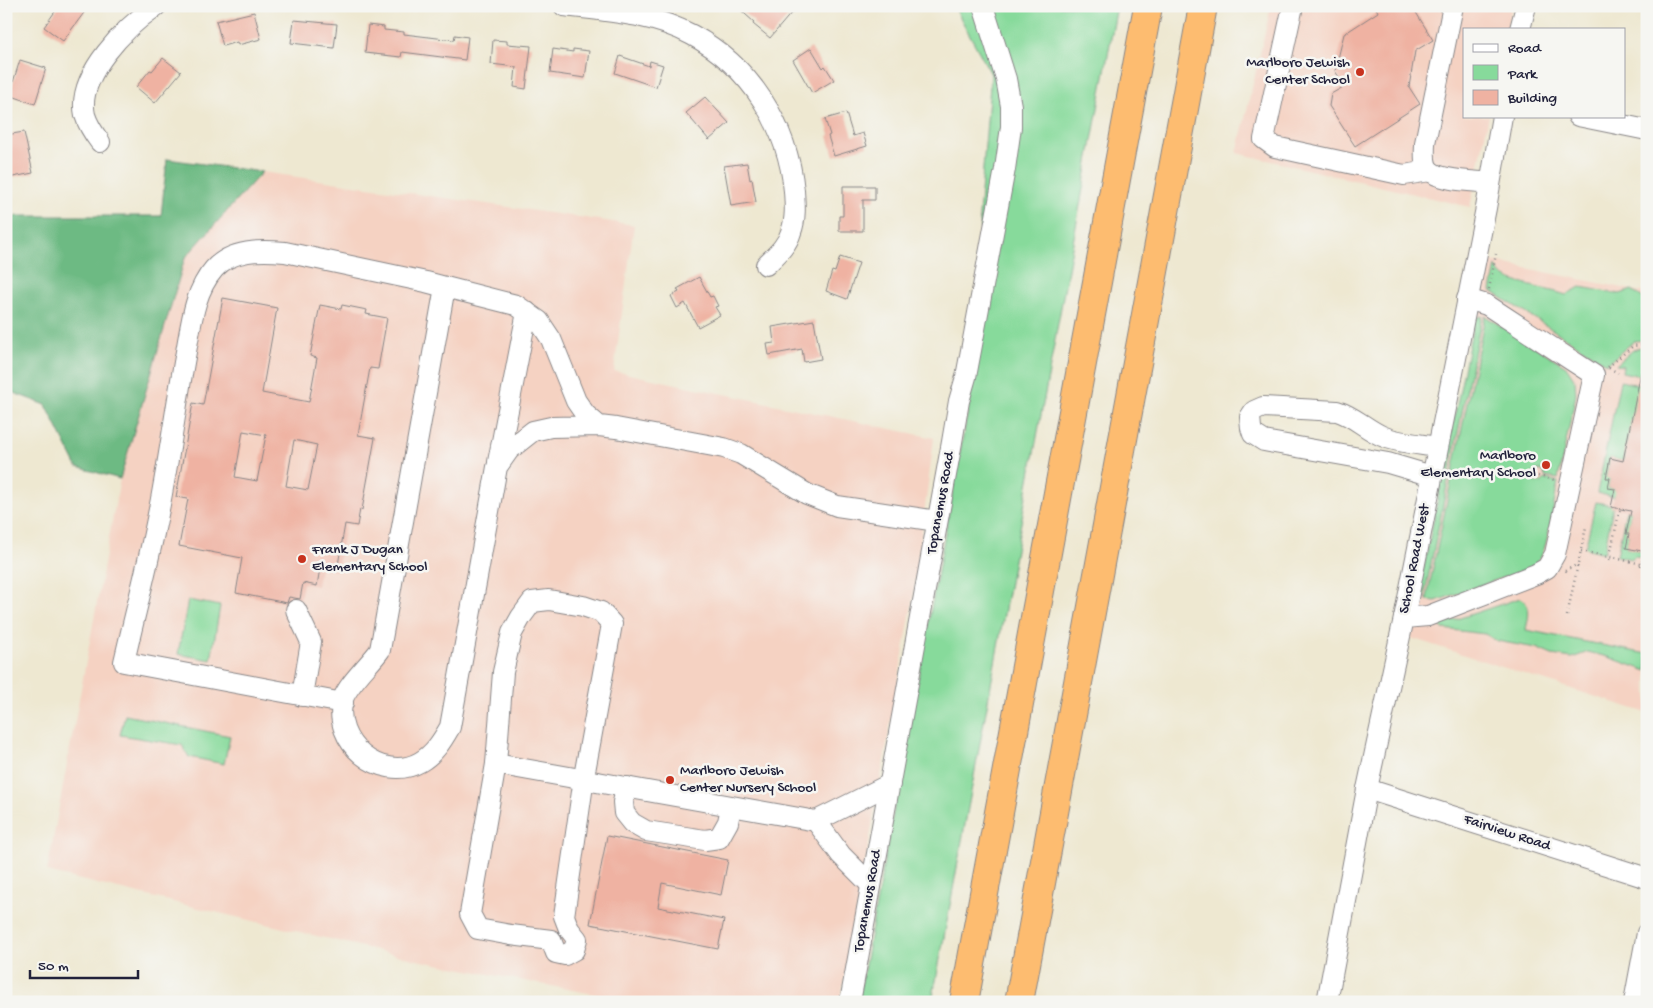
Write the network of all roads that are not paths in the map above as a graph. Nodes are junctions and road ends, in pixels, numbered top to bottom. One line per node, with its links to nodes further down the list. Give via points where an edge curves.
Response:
1 (156, 6): 13 (street, via 111,48 89,82 86,116)
2 (564, 6): 16 (street, via 623,13 668,24 711,47 730,61 751,84 778,126 790,161 794,190 792,231 783,247)
3 (983, 6): 24 (street, Topanemus Road, via 1006,79 1011,127 972,349)
4 (1148, 6): 40 (highway)
5 (1203, 6): 41 (highway)
6 (1293, 6): 14 (street, via 1264,140 1275,147 1404,174)
7 (1453, 6): 14 (street, via 1425,144 1425,161)
8 (1526, 6): 9 (street)
9 (1520, 28)
10 (1502, 118): 15 (street, School Road West)
11 (1588, 118): 12 (street)
12 (1647, 130)
13 (100, 142)
14 (1430, 171): 15 (street, via 1443,178)
15 (1490, 183): 18 (street, School Road West)
16 (766, 265)
17 (445, 287): 19 (street, via 510,303); 27 (street, via 264,250 246,252 221,263 204,283 194,308 163,490 124,662); 28 (street, via 380,650 354,680)
18 (1467, 299): 21 (street, School Road West); 26 (street, via 1486,305 1594,375 1556,554 1547,568 1428,616)
19 (527, 312): 20 (street, via 539,321 551,339 576,401); 22 (street)
20 (599, 426): 22 (street, via 551,427 533,431 509,450); 24 (street, via 724,448 741,454 807,494 837,506)
21 (1437, 447): 23 (street, School Road West); 23 (street, via 1384,437 1337,411 1263,408 1254,411 1250,417 1253,434 1264,440 1388,463)
22 (497, 467): 28 (street, via 450,728 438,747 419,762 401,768 379,765 362,755 347,738 342,718)
23 (1432, 476): 26 (street, School Road West)
24 (937, 521): 31 (street, Topanemus Road)
25 (296, 610): 27 (street, via 311,642)
26 (1404, 618): 33 (street, School Road West)
27 (302, 696): 28 (street)
28 (343, 703)
29 (496, 764): 30 (street); 30 (street, via 503,672 512,633 532,602 549,600 573,604 602,612 612,624); 30 (street, via 470,914 478,929 552,940 556,953 565,956 574,950 577,939 564,916)
30 (584, 780): 32 (street)
31 (890, 784): 35 (street); 37 (street, Topanemus Road)
32 (627, 787): 34 (street); 34 (street, via 624,813 632,823 646,831 705,840 719,838 728,822)
33 (1367, 789): 36 (street, Fairview Road); 42 (street, School Road West)
34 (730, 807): 35 (street)
35 (816, 822): 37 (street, via 841,855)
36 (1647, 878)
37 (871, 885): 39 (street, Topanemus Road)
38 (1647, 933): 43 (street)
39 (850, 1002)
40 (964, 1002)
41 (1019, 1002)
42 (1327, 1002)
43 (1634, 1002)

